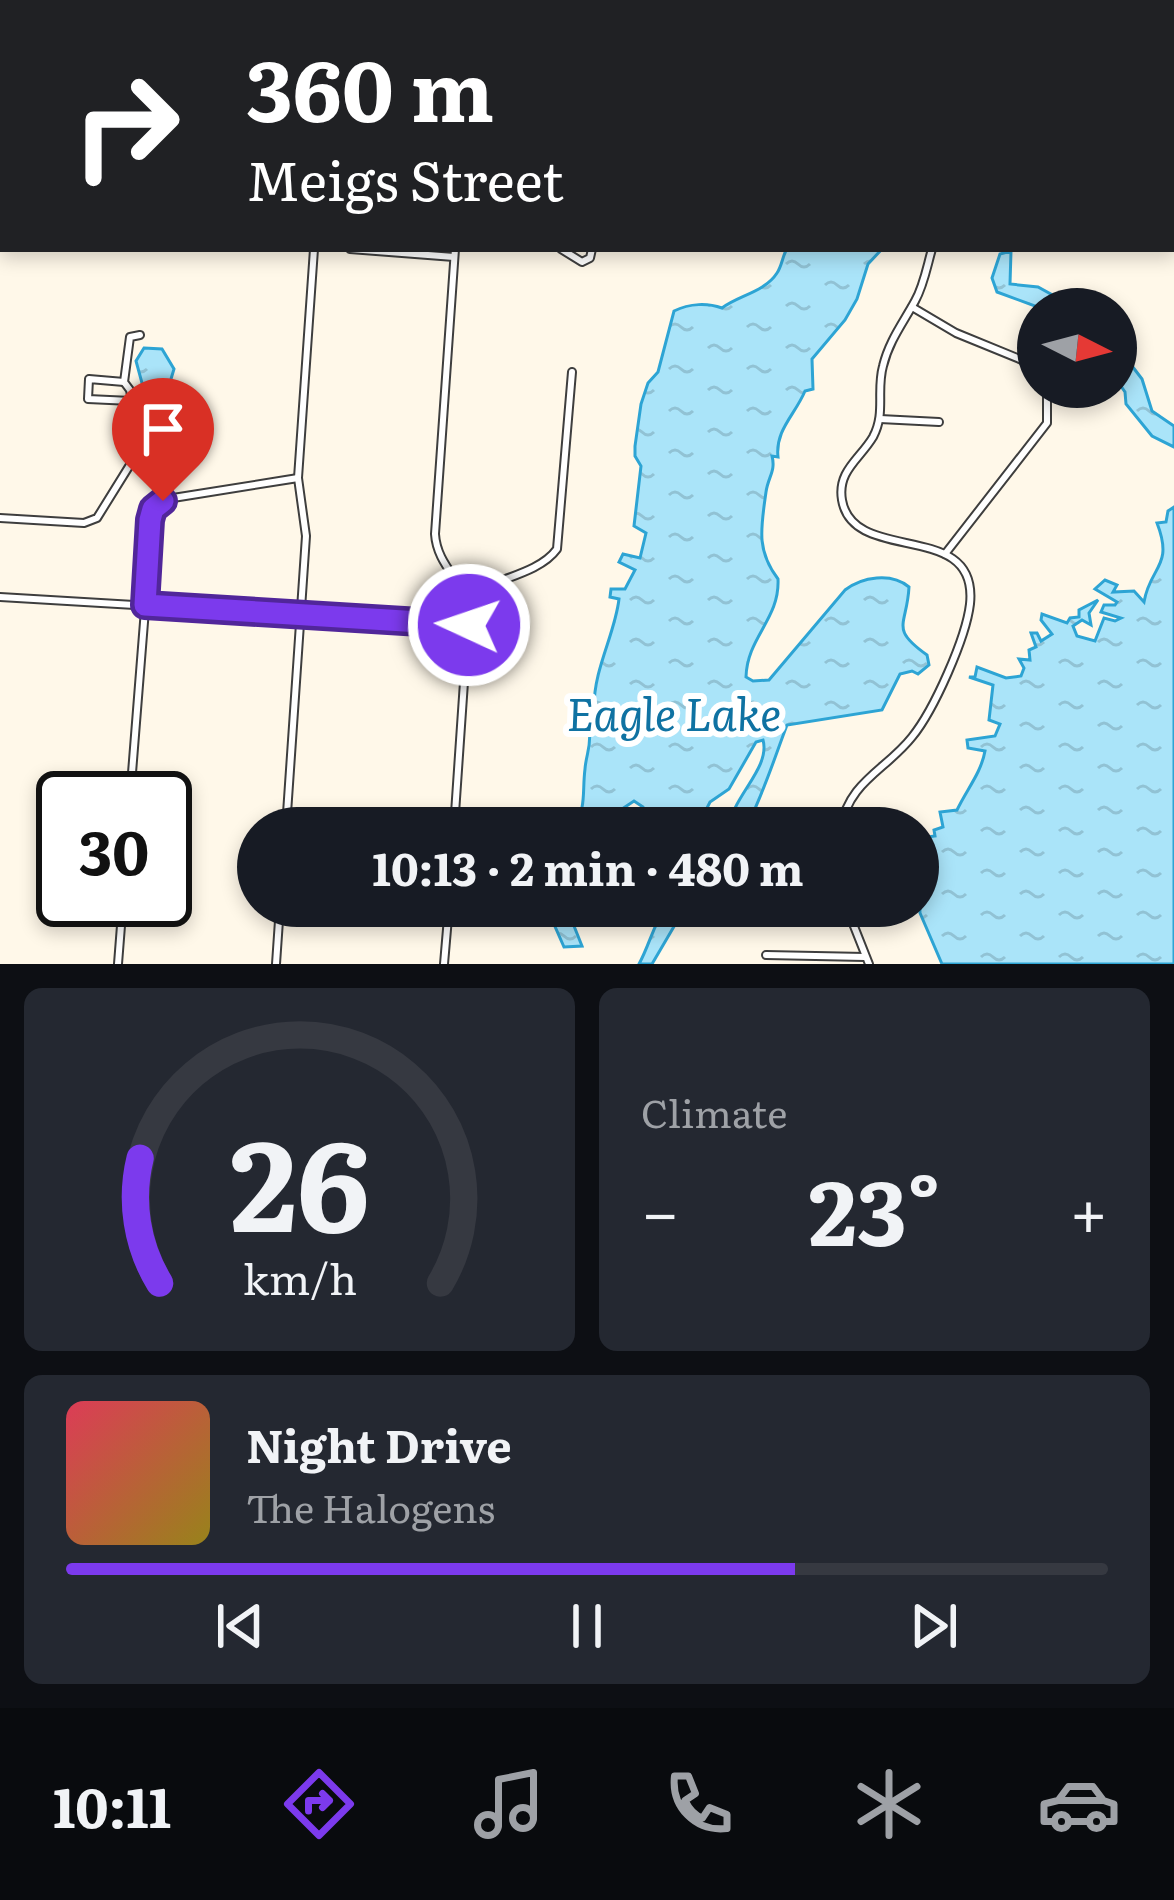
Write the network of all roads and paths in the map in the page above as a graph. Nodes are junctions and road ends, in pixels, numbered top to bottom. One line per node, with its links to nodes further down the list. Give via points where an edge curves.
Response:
1 (314, 252): 16 (street)
2 (431, 252): 6 (street)
3 (566, 252): 4 (street, via 582,262)
4 (591, 252)
5 (931, 252): 7 (street)
6 (455, 253): 19 (street, via 435,534 440,558)
7 (912, 307): 9 (street); 14 (street, via 881,370)
8 (140, 335): 11 (street, via 130,337)
9 (1017, 358)
10 (572, 372): 19 (street, via 557,549 548,562)
11 (124, 382): 12 (street); 12 (street, via 89,379 88,399)
12 (132, 401): 17 (street, via 133,460 97,518)
13 (1047, 408): 18 (street, via 1047,423)
14 (880, 419): 15 (street); 18 (street, via 844,476 845,511 874,536)
15 (939, 422)
16 (298, 478): 21 (street, via 157,505); 22 (street, via 306,524)
17 (0, 518)
18 (945, 554): 27 (street, via 970,592 958,644 923,722)
19 (466, 596): 23 (street)
20 (0, 597): 21 (street)
21 (145, 605): 22 (street); 24 (street)
22 (300, 615): 23 (street); 25 (street)
23 (469, 625): 26 (street)
24 (132, 771)
25 (287, 807)
26 (456, 807)
27 (846, 807)
28 (121, 927): 34 (street)
29 (279, 927): 35 (street)
30 (447, 927): 36 (street)
31 (854, 927): 33 (street)
32 (766, 955): 33 (street)
33 (867, 960)
34 (118, 964)
35 (276, 964)
36 (444, 964)

